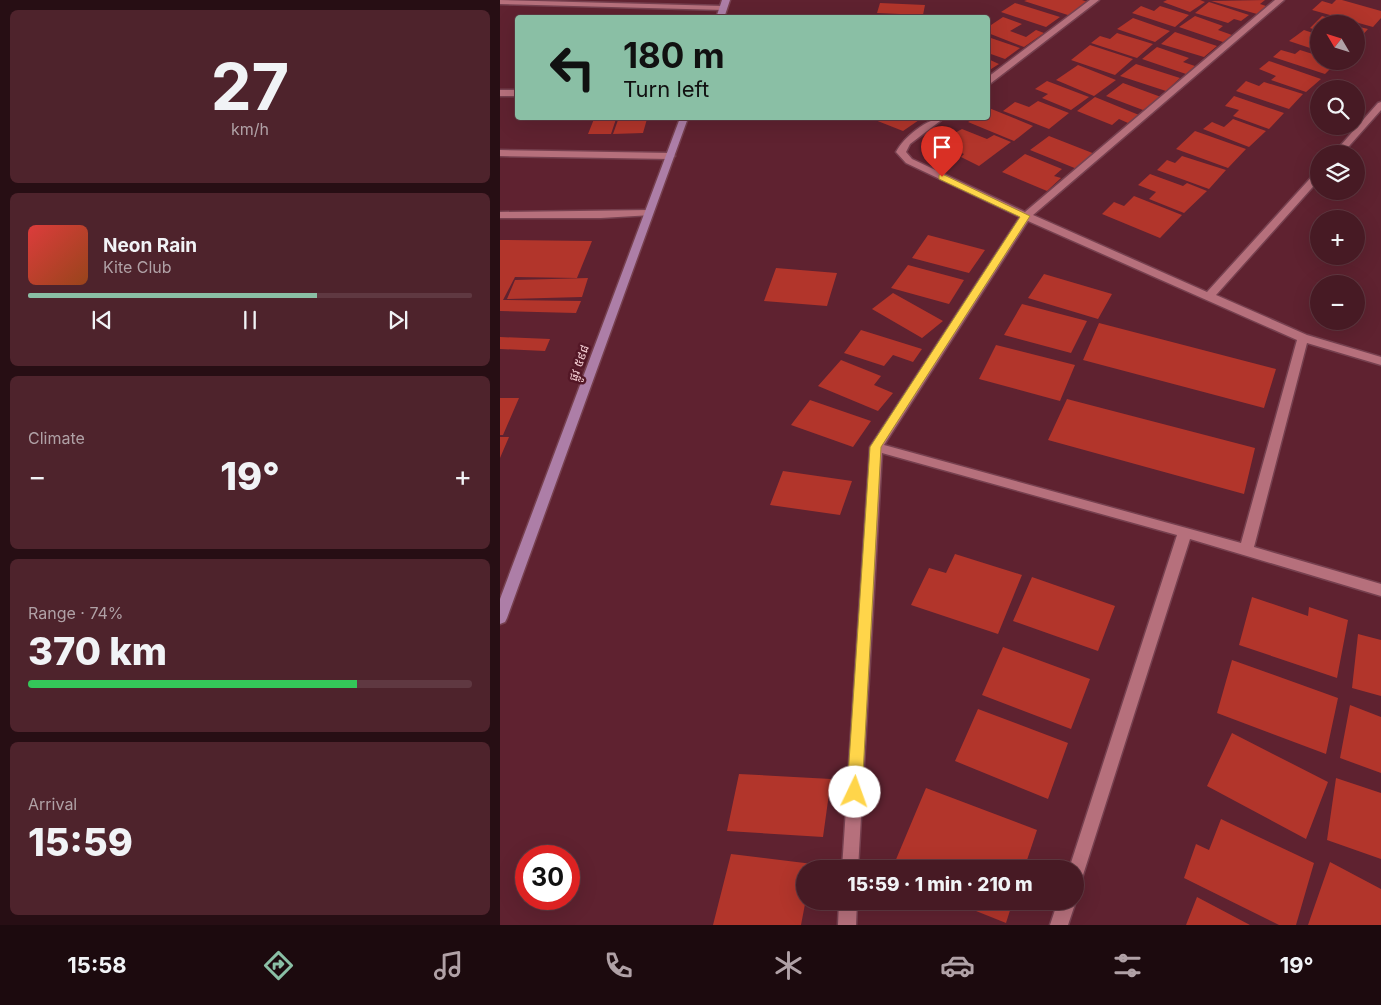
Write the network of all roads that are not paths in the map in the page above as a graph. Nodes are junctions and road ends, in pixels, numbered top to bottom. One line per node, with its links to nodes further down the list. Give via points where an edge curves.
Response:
1 (726, 0): 5 (main road)
2 (1095, 0): 7 (street)
3 (1280, 0): 19 (street)
4 (500, 2): 5 (street)
5 (723, 8): 6 (main road)
6 (721, 15)
7 (990, 79)
8 (500, 93): 9 (street)
9 (515, 93)
10 (1381, 105): 13 (street)
11 (683, 120): 15 (main road, ផ្លូវ ៥៩៨)
12 (937, 120): 19 (street, via 906,142 901,152 909,161)
13 (1345, 145)
14 (500, 153): 15 (street)
15 (670, 156): 17 (main road, ផ្លូវ ៥៩៨)
16 (1310, 184): 20 (street)
17 (649, 213): 18 (street); 27 (main road, ផ្លូវ ៥៩៨)
18 (500, 215)
19 (1026, 216): 20 (street); 23 (street)
20 (1208, 297): 21 (street)
21 (1303, 338): 22 (street); 25 (street)
22 (1381, 361)
23 (876, 447): 24 (street); 28 (street)
24 (1185, 532): 25 (street); 29 (street)
25 (1246, 550): 26 (street)
26 (1381, 590)
27 (502, 610)
28 (851, 860)
29 (1080, 860)
30 (848, 910): 32 (street)
31 (1064, 910): 33 (street)
32 (847, 925)
33 (1059, 925)

